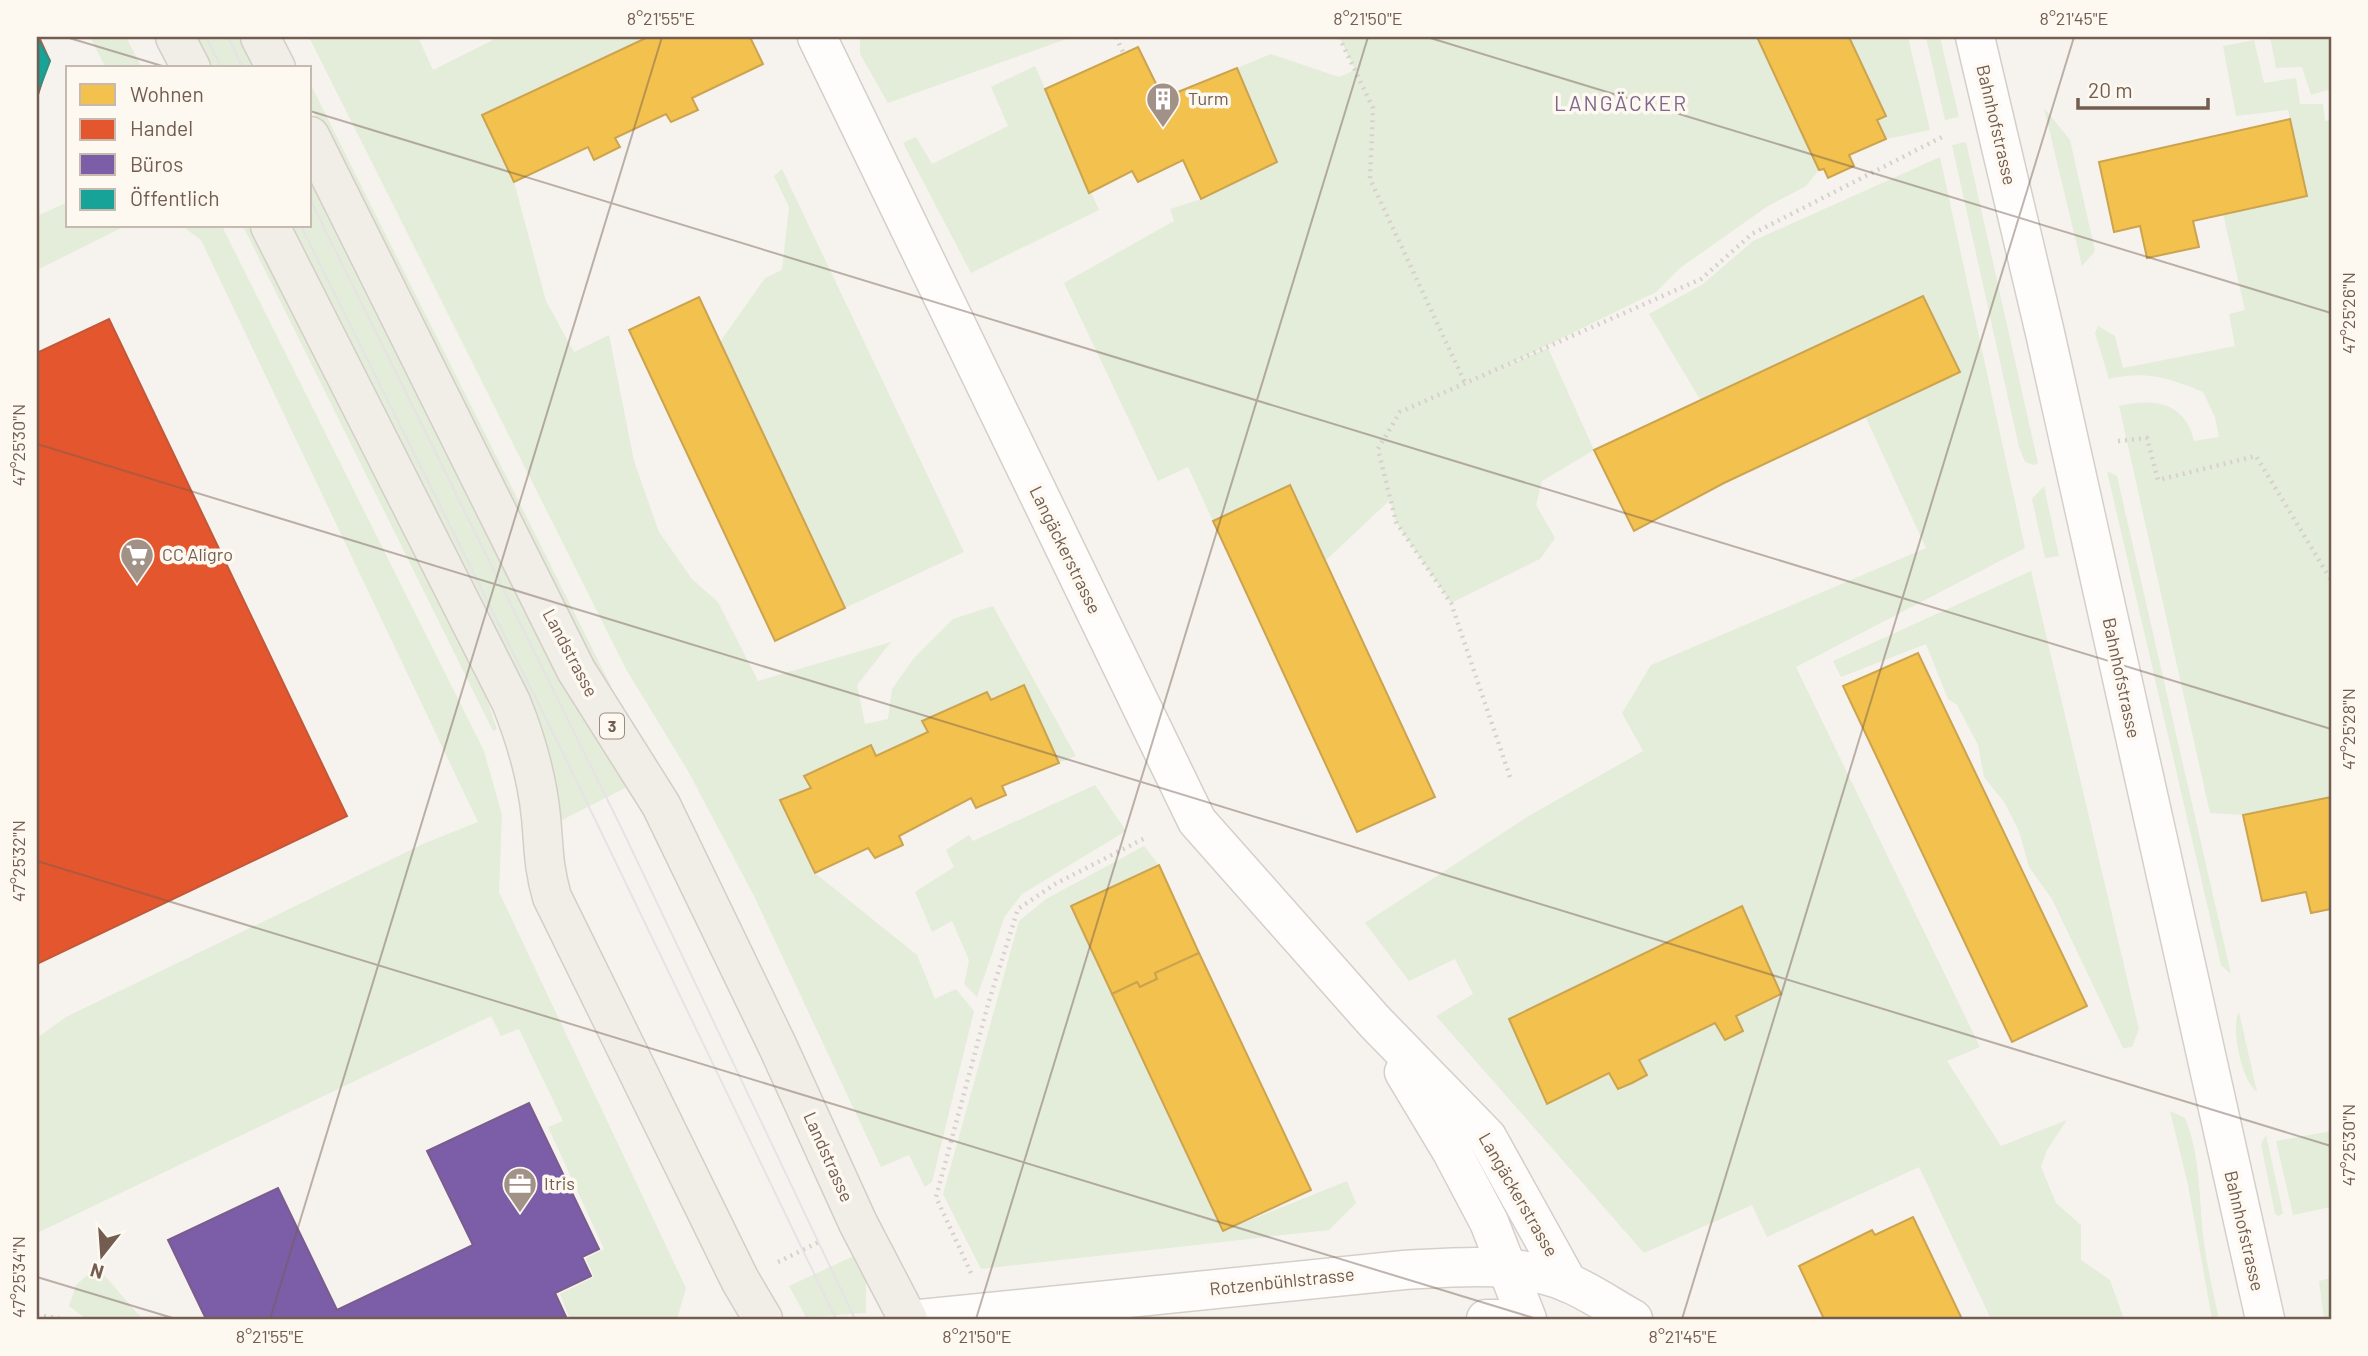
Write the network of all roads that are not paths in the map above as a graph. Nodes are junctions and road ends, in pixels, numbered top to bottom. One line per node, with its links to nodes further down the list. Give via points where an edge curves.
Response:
1 (174, 37): 5 (main road)
2 (260, 37): 6 (main road)
3 (817, 37): 9 (street, Langäckerstrasse, via 1197,821)
4 (1975, 37): 20 (street, Bahnhofstrasse)
5 (190, 66)
6 (275, 66)
7 (312, 140): 13 (main road, Landstrasse / 3, via 576,670 661,805)
8 (271, 228): 12 (main road, via 511,702 530,756 541,817 542,863 552,897)
9 (1375, 1022): 10 (street, Langäckerstrasse, via 1452,1152); 11 (street, Langäckerstrasse, via 1488,1136)
10 (1507, 1267): 11 (street, Rotzenbühlstrasse); 14 (street, Rotzenbühlstrasse, via 1404,1270); 17 (street, Langäckerstrasse)
11 (1568, 1283): 18 (street); 19 (street, Rotzenbühlstrasse)
12 (763, 1319)
13 (908, 1319)
14 (920, 1319)
15 (1486, 1319): 16 (street)
16 (1502, 1319)
17 (1527, 1319)
18 (1534, 1319)
19 (1633, 1319)
20 (2265, 1319)

